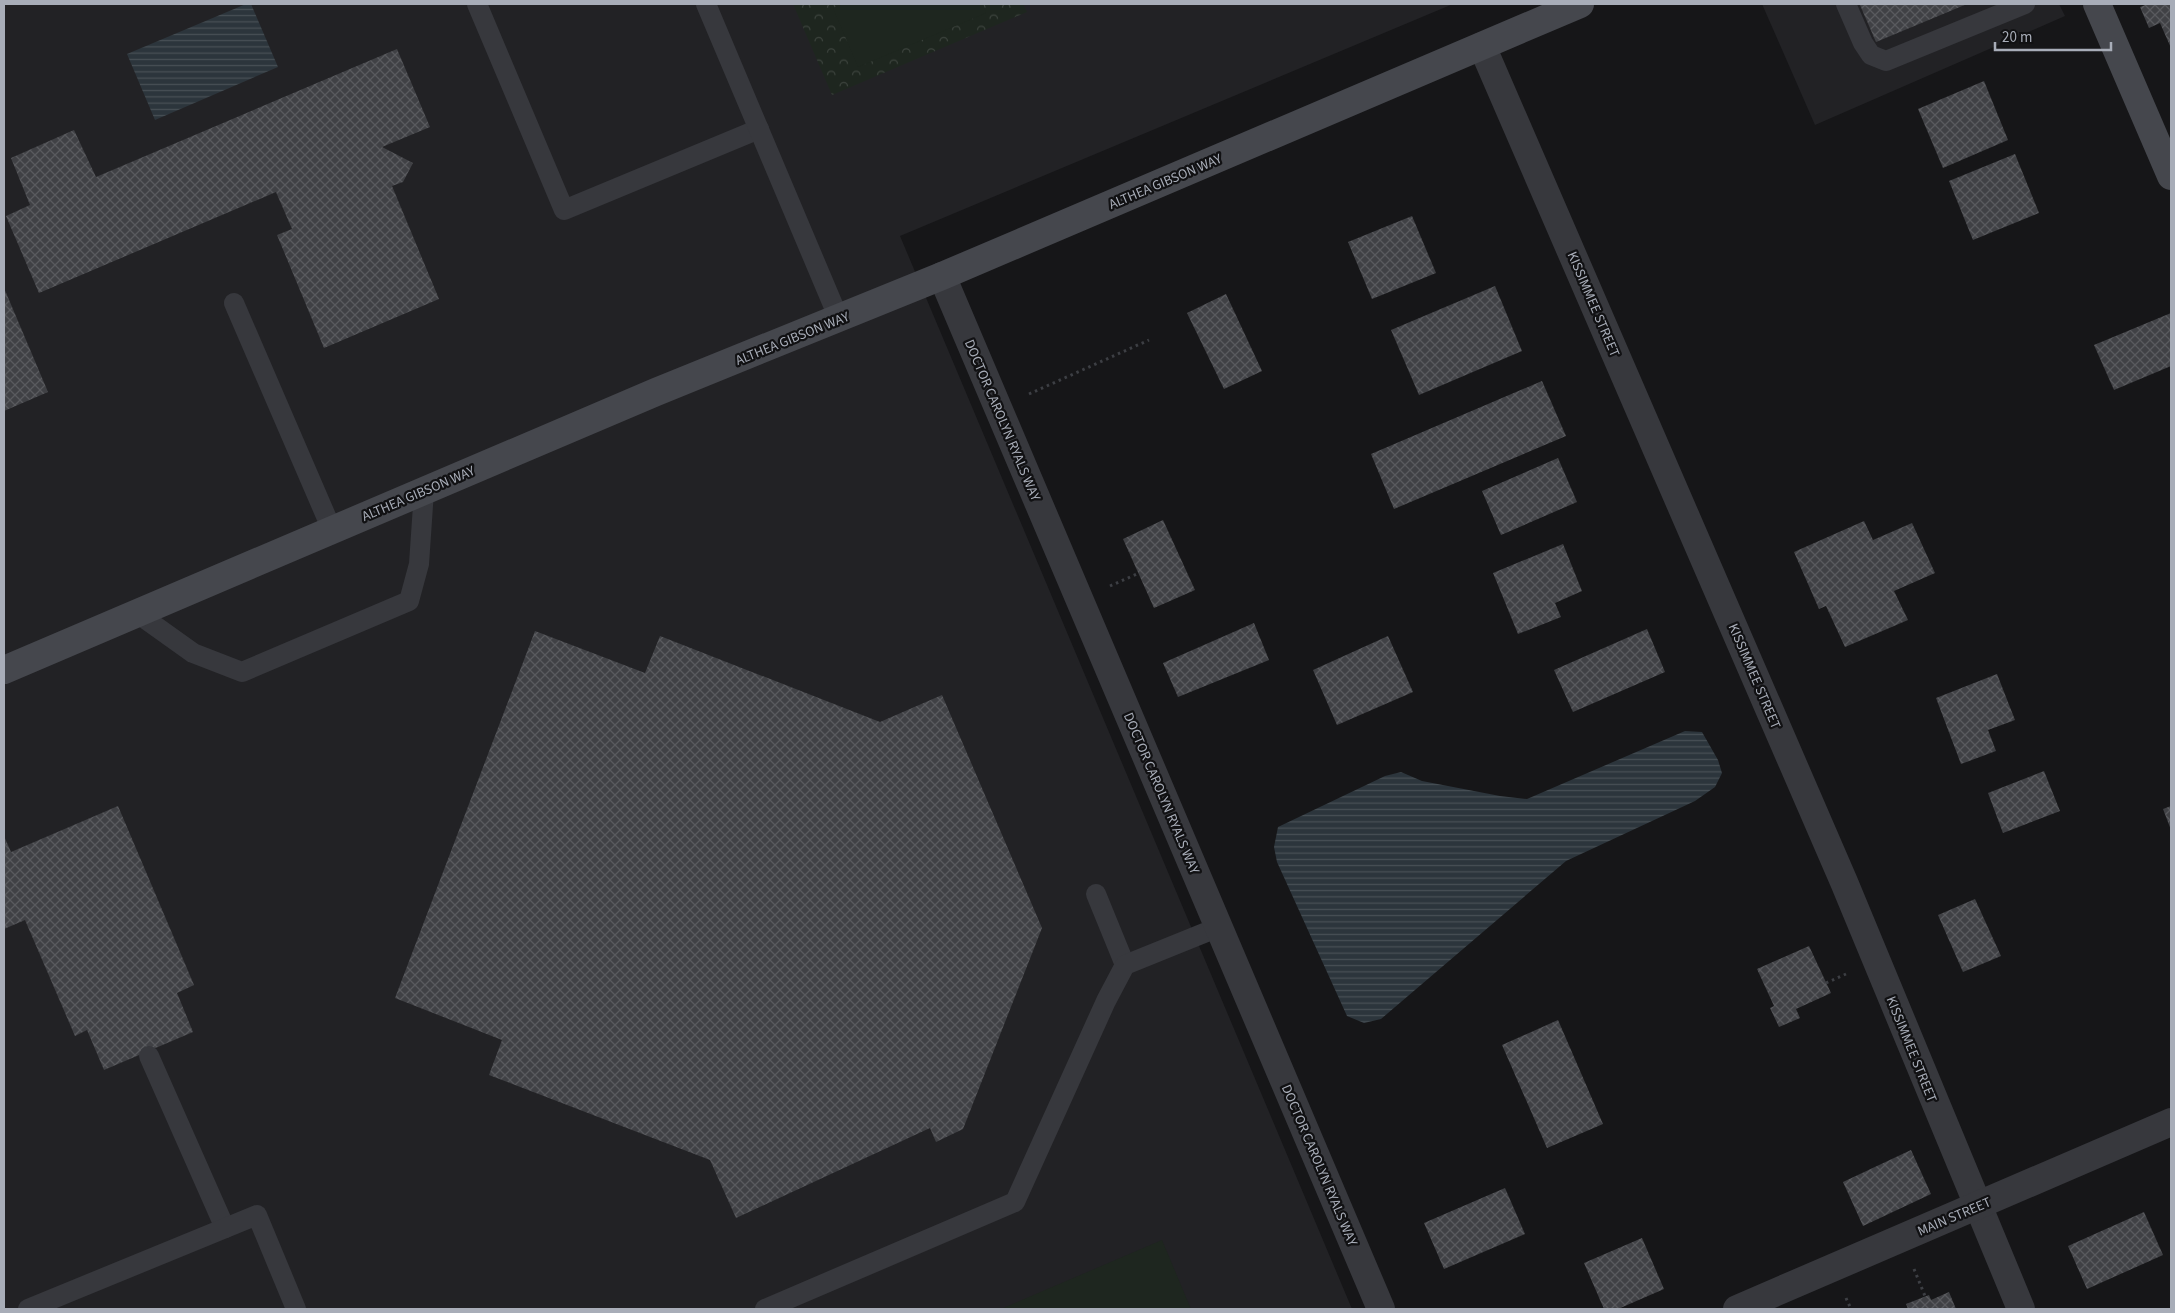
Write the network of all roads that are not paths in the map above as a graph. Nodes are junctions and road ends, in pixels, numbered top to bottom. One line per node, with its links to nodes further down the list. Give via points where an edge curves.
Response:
1 (477, 4): 8 (lane, via 564,210)
2 (706, 4): 8 (lane)
3 (1580, 4): 7 (street, ALTHEA GIBSON WAY)
4 (1846, 4): 5 (lane, via 1862,43 1871,55 1886,61)
5 (2025, 4)
6 (2097, 4): 9 (street)
7 (1482, 46): 10 (street, ALTHEA GIBSON WAY); 22 (street, KISSIMMEE STREET, via 1840,872)
8 (759, 129): 12 (lane)
9 (2171, 176)
10 (942, 276): 12 (street, ALTHEA GIBSON WAY); 18 (street, DOCTOR CAROLYN RYALS WAY)
11 (234, 303): 14 (lane)
12 (839, 319): 13 (street, ALTHEA GIBSON WAY)
13 (424, 490): 14 (street, ALTHEA GIBSON WAY); 15 (lane, via 419,564 409,601 401,605 242,672 193,653)
14 (332, 530): 15 (street, ALTHEA GIBSON WAY)
15 (137, 613): 16 (street, ALTHEA GIBSON WAY)
16 (4, 670)
17 (1096, 894): 19 (lane)
18 (1219, 927): 19 (lane); 27 (street, DOCTOR CAROLYN RYALS WAY)
19 (1125, 965): 26 (lane, via 1014,1202)
20 (149, 1056): 23 (lane)
21 (2171, 1122): 22 (street, MAIN STREET)
22 (1976, 1206): 28 (street, MAIN STREET); 29 (street, KISSIMMEE STREET)
23 (225, 1228): 24 (lane); 25 (lane, via 257,1215)
24 (28, 1309)
25 (296, 1309)
26 (764, 1309)
27 (1381, 1309)
28 (1737, 1309)
29 (2020, 1309)

